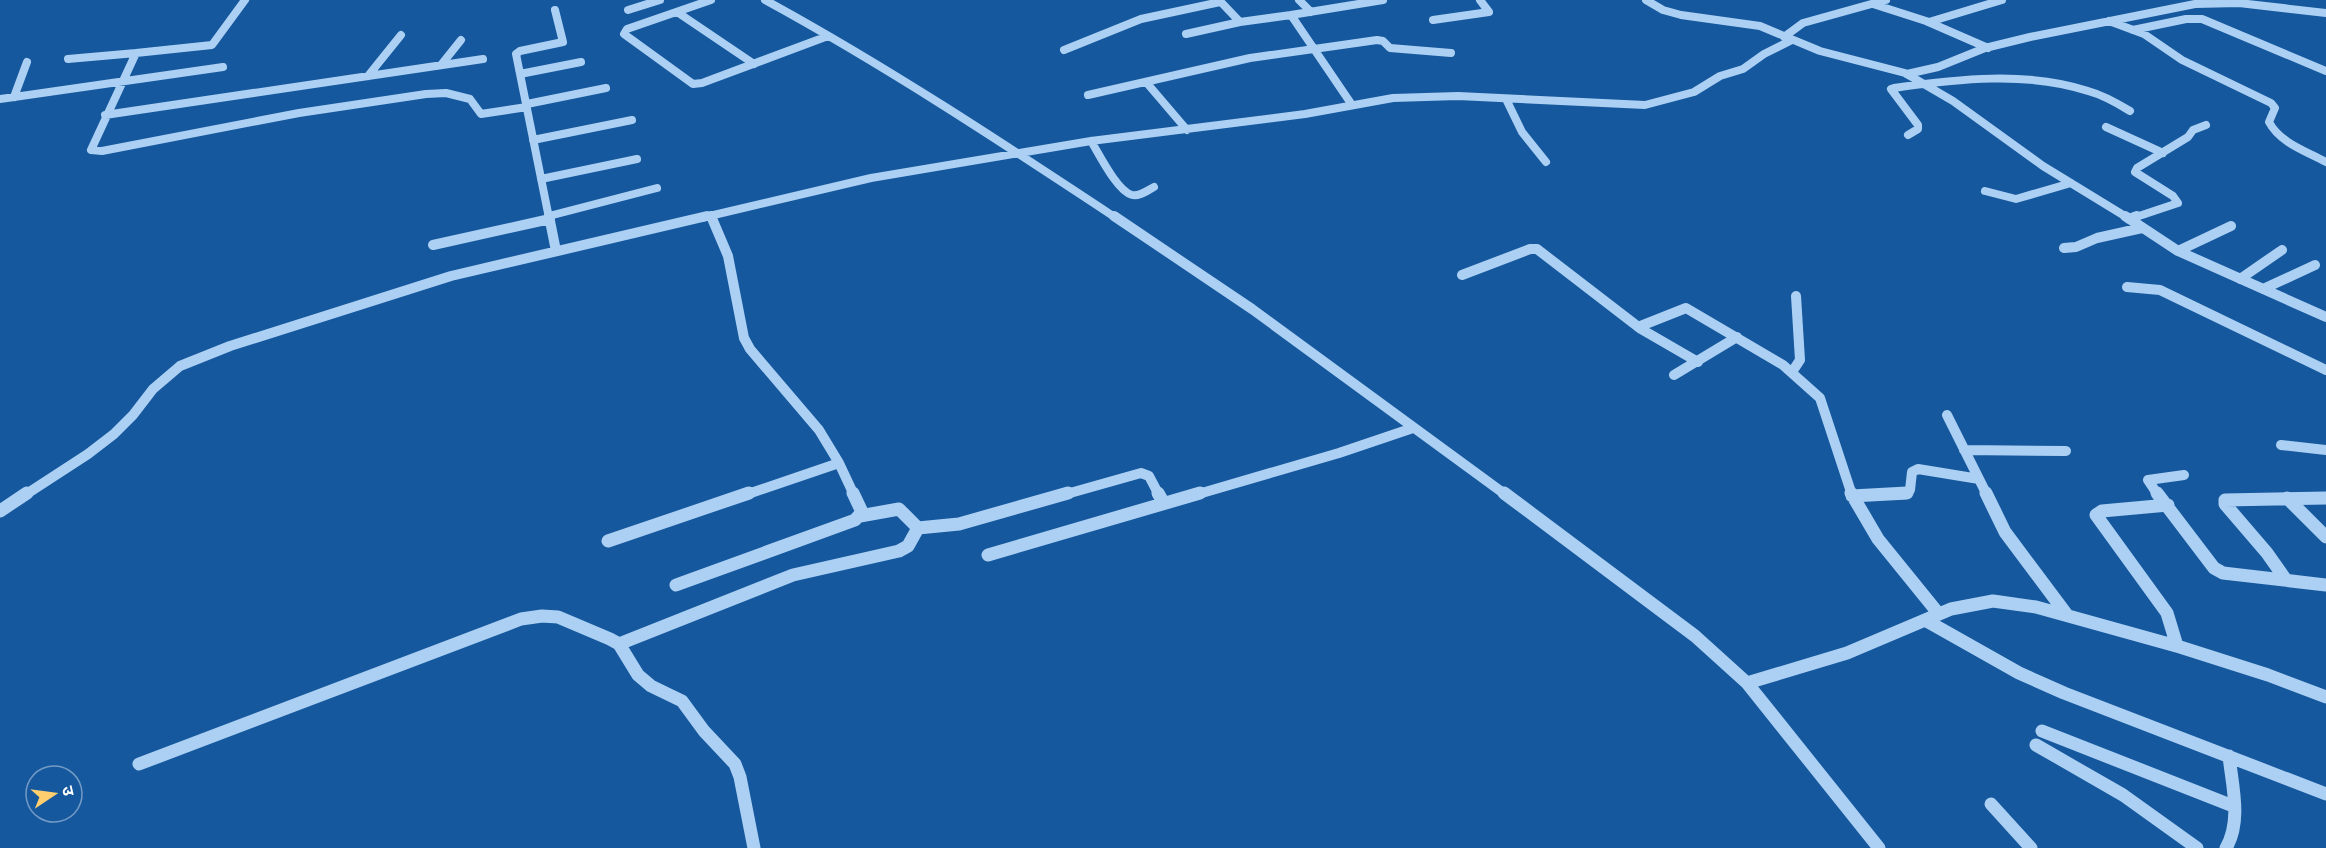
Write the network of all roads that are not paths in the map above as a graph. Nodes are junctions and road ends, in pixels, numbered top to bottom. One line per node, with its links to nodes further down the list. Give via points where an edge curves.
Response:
1 (245, 0): 33 (street, via 212,45)
2 (660, 0): 14 (street)
3 (711, 0): 15 (street)
4 (765, 0): 26 (street)
5 (1299, 0): 16 (street)
6 (1383, 0): 16 (street)
7 (1480, 0): 19 (street, via 1489,12)
8 (1646, 0): 27 (street, via 1681,15 1748,22)
9 (1886, 0): 12 (street)
10 (2002, 0): 22 (street)
11 (1219, 1): 21 (street); 31 (street, via 1141,19)
12 (1873, 4): 22 (street); 27 (street, via 1803,23)
13 (555, 10): 42 (street, via 563,42 516,53)
14 (628, 10)
15 (677, 12): 38 (street); 38 (street, via 627,29 624,34 693,84)
16 (1311, 12): 18 (street)
17 (2326, 13): 20 (street, via 2222,2)
18 (1291, 15): 21 (street); 30 (street)
19 (1433, 20)
20 (2108, 21): 23 (street); 29 (street)
21 (1240, 22): 24 (street)
22 (1929, 22): 29 (street)
23 (2133, 30): 41 (street, via 2202,19); 67 (street, via 2182,60 2271,103 2275,108 2269,122 2274,132)
24 (1186, 34)
25 (401, 35): 44 (street)
26 (828, 36): 38 (street); 64 (street)
27 (1788, 38): 43 (street, via 1843,58); 52 (street, via 1743,69 1694,92 1645,105)
28 (461, 40): 39 (street)
29 (1988, 48): 43 (street)
30 (1314, 49): 32 (street, via 1381,40 1396,49); 46 (street, via 1250,58); 54 (street)
31 (1064, 50)
32 (1451, 52)
33 (136, 53): 34 (street); 45 (street)
34 (68, 59)
35 (483, 59): 39 (street)
36 (27, 62): 50 (street)
37 (581, 62): 42 (street)
38 (754, 64)
39 (441, 65): 44 (street)
40 (223, 68): 45 (street)
41 (2326, 71)
42 (520, 74): 53 (street)
43 (1907, 74): 47 (street)
44 (368, 76): 56 (street)
45 (121, 81): 50 (street); 56 (street)
46 (1146, 82): 49 (street); 60 (street)
47 (1923, 84): 55 (street, via 2010,82 2071,86); 61 (street, via 1891,89 1918,125); 72 (street)
48 (606, 88): 53 (street)
49 (1088, 95)
50 (14, 97): 51 (street)
51 (0, 99)
52 (1506, 99): 54 (street, via 1415,96); 69 (street, via 1522,132)
53 (527, 105): 56 (street, via 481,114 470,99 437,93 299,113 93,152 90,148); 62 (street)
54 (1353, 105): 60 (street)
55 (2130, 111)
56 (105, 115)
57 (632, 120): 62 (street)
58 (2206, 125): 65 (street)
59 (2106, 127): 65 (street)
60 (1187, 130): 63 (street)
61 (1908, 135)
62 (533, 140): 71 (street)
63 (1091, 141): 64 (street); 73 (street, via 1130,194)
64 (1018, 153): 76 (street, via 871,178); 100 (street, via 1252,309)
65 (2163, 153): 78 (street, via 2135,172 2178,203)
66 (2326, 153): 67 (street)
67 (2314, 156): 70 (street)
68 (637, 159): 71 (street)
69 (1546, 162)
70 (2326, 162)
71 (541, 179): 77 (street)
72 (2071, 183): 75 (street, via 2016,199); 78 (street)
73 (1154, 187)
74 (657, 188): 77 (street)
75 (1985, 191)
76 (711, 216): 84 (street); 105 (street, via 728,256 744,338 819,430)
77 (549, 218): 81 (street); 84 (street)
78 (2129, 219): 80 (street)
79 (2231, 226): 85 (street)
80 (2142, 228): 82 (street); 85 (street)
81 (433, 245)
82 (2064, 248)
83 (2282, 250): 88 (street)
84 (556, 251): 113 (street, via 451,276 302,322 180,366 153,389 114,434)
85 (2178, 251): 88 (street)
86 (2315, 265): 90 (street)
87 (1462, 274): 93 (street, via 1537,249)
88 (2240, 279): 90 (street)
89 (2127, 287): 96 (street, via 2160,290)
90 (2263, 289): 92 (street)
91 (1796, 296): 97 (street, via 1800,360)
92 (2326, 317)
93 (1638, 327): 94 (street, via 1686,308); 95 (street)
94 (1737, 338): 95 (street); 97 (street)
95 (1698, 362): 98 (street)
96 (2326, 370)
97 (1792, 372): 108 (street, via 1820,398)
98 (1674, 375)
99 (1947, 415): 102 (street)
100 (1413, 428): 111 (street); 127 (street, via 1616,575 1695,636)
101 (2281, 445): 103 (street)
102 (1964, 450): 104 (street); 107 (street)
103 (2326, 450)
104 (2066, 451)
105 (839, 463): 114 (street); 117 (street)
106 (2184, 475): 112 (street, via 2148,480)
107 (1979, 479): 108 (street, via 1918,469 1912,472 1906,494); 123 (street, via 2005,532)
108 (1852, 496): 122 (street, via 1878,538)
109 (2287, 498): 110 (street); 116 (street); 119 (street, via 2225,501)
110 (2326, 498)
111 (1163, 502): 115 (street, via 1149,476 1141,472 960,524); 118 (street)
112 (2168, 506): 119 (street, via 2219,571); 126 (street, via 2102,511 2096,515 2167,613)
113 (0, 511)
114 (860, 516): 115 (street, via 899,509); 120 (street)
115 (918, 528): 125 (street, via 908,546 899,551 793,575)
116 (2326, 537)
117 (608, 541)
118 (988, 555)
119 (2286, 579): 121 (street)
120 (676, 585)
121 (2326, 585)
122 (1938, 613): 123 (street, via 1979,602 2000,602); 124 (street)
123 (2067, 615): 126 (street)
124 (1925, 620): 127 (street, via 1859,649); 131 (street, via 2019,673)
125 (620, 644): 132 (street, via 558,617 521,619); 136 (street, via 638,675 682,701 735,764)
126 (2177, 646): 128 (street, via 2251,668)
127 (1747, 683): 137 (street)
128 (2326, 697)
129 (2042, 731): 135 (street)
130 (2036, 745): 139 (street, via 2123,795)
131 (2229, 756): 133 (street); 135 (street)
132 (139, 764)
133 (2326, 794)
134 (1991, 804): 138 (street)
135 (2233, 806): 140 (street, via 2235,825)
136 (754, 848)
137 (1879, 848)
138 (2031, 848)
139 (2197, 848)
140 (2226, 848)

